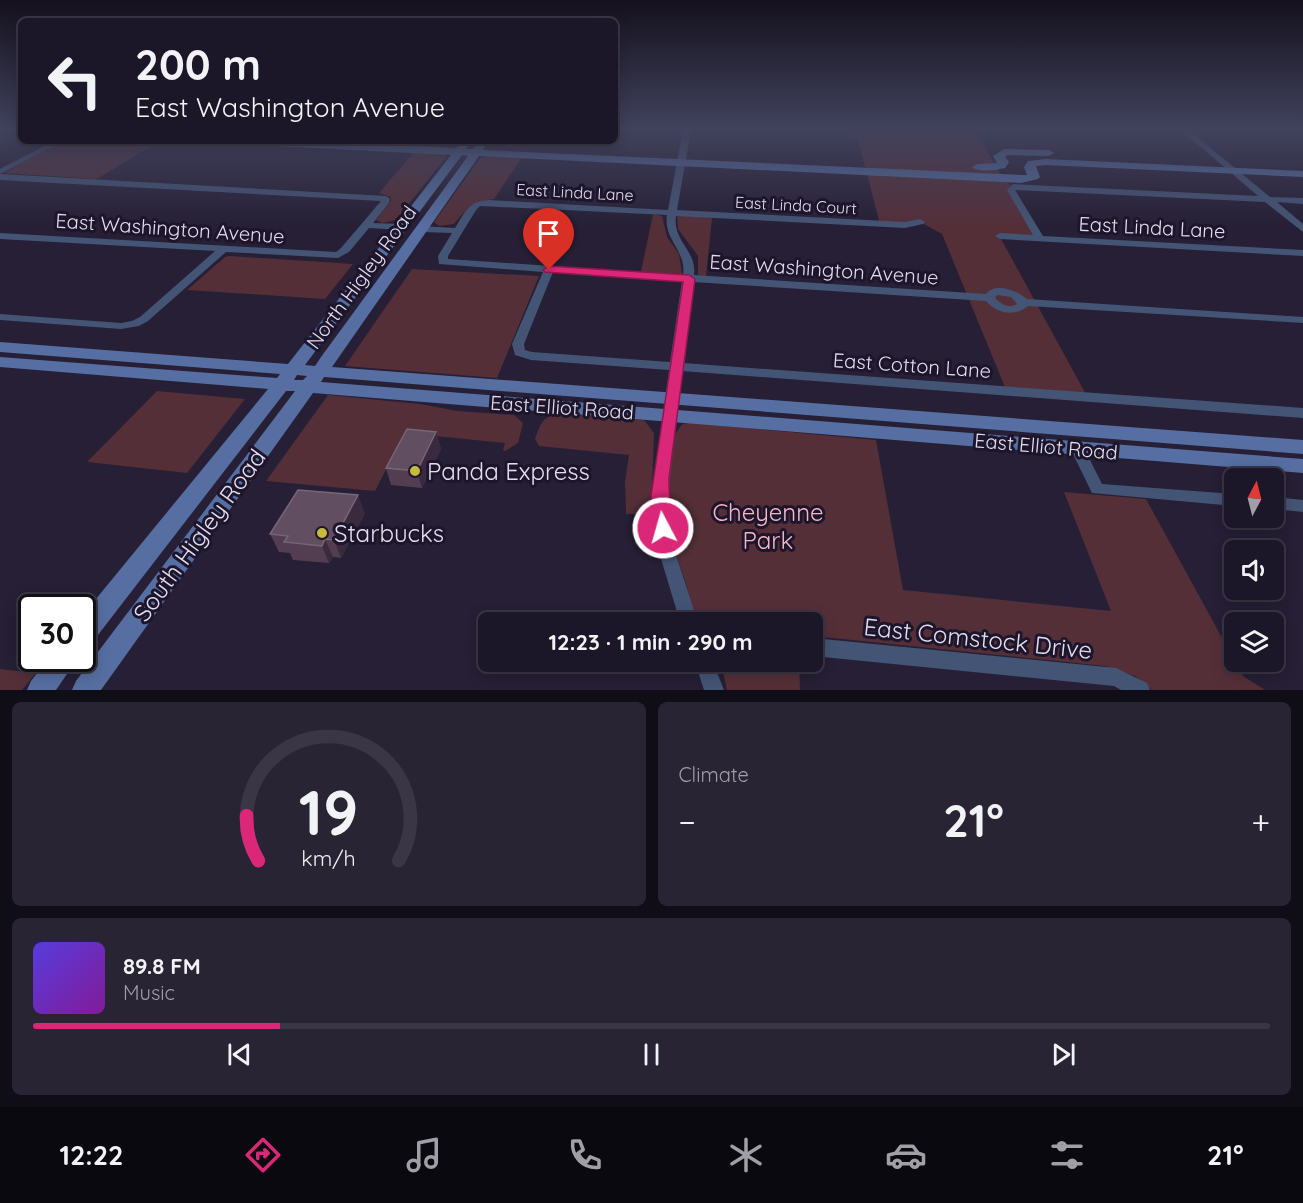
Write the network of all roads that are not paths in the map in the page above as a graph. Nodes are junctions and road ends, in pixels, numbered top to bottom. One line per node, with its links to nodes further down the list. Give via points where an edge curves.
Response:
1 (19, 162): 14 (street)
2 (451, 162): 22 (main road, North Higley Road)
3 (469, 162): 23 (main road, North Higley Road)
4 (681, 162): 19 (street)
5 (750, 162): 8 (main road, via 1021,179 1034,177 1030,165)
6 (810, 162): 7 (main road, via 986,168)
7 (1002, 162)
8 (1036, 162)
9 (1040, 162): 13 (main road)
10 (1222, 162): 13 (street)
11 (1246, 162): 12 (main road)
12 (1303, 165)
13 (1232, 171): 15 (main road); 17 (street)
14 (0, 172)
15 (1303, 174)
16 (0, 177): 21 (street, via 386,199)
17 (1267, 199): 18 (street); 24 (street); 28 (street, via 1013,187 1011,190)
18 (1303, 201)
19 (671, 213): 20 (street, East Linda Court, via 905,225); 25 (street, East Linda Lane, via 489,203 472,208); 32 (street, via 675,240 687,254 690,265)
20 (920, 222)
21 (367, 225): 22 (street); 29 (street, East Washington Avenue, via 338,255)
22 (401, 227): 40 (main road, North Higley Road)
23 (422, 229): 25 (street); 41 (main road, North Higley Road)
24 (1303, 229)
25 (459, 231): 31 (street, East Washington Avenue, via 443,262)
26 (0, 236): 29 (street, East Washington Avenue)
27 (1000, 236): 28 (street, East Linda Lane)
28 (1040, 238): 30 (street, East Linda Lane)
29 (222, 250): 35 (street, via 135,324)
30 (1303, 253)
31 (549, 270): 32 (street, East Washington Avenue); 39 (street, East Cotton Lane, via 518,344 519,352)
32 (689, 279): 33 (street, East Washington Avenue); 39 (street)
33 (988, 298): 34 (street, East Washington Avenue, via 992,292 1000,291 1014,294); 34 (street, East Washington Avenue, via 1008,309 1022,307)
34 (1023, 302): 36 (street, East Washington Avenue)
35 (0, 317)
36 (1303, 320)
37 (0, 347): 40 (main road, East Elliot Road)
38 (0, 362): 40 (main road, East Elliot Road)
39 (676, 368): 42 (street); 43 (street, East Cotton Lane)
40 (287, 377): 41 (main road, East Elliot Road); 51 (main road, South Higley Road)
41 (314, 379): 42 (main road, East Elliot Road); 57 (main road, South Higley Road)
42 (670, 406): 44 (main road, East Elliot Road); 45 (main road, East Elliot Road); 50 (street, via 661,507 667,552)
43 (1303, 413)
44 (1303, 447)
45 (1077, 448): 46 (main road, East Elliot Road); 47 (street, via 1097,489)
46 (1303, 466)
47 (1224, 499)
48 (1284, 504): 49 (street)
49 (1303, 506)
50 (686, 612)
51 (96, 618)
52 (823, 648): 55 (street, East Comstock Drive, via 1116,677)
53 (54, 672): 56 (main road)
54 (708, 672): 58 (street)
55 (1138, 688)
56 (40, 690)
57 (85, 690)
58 (714, 690)

